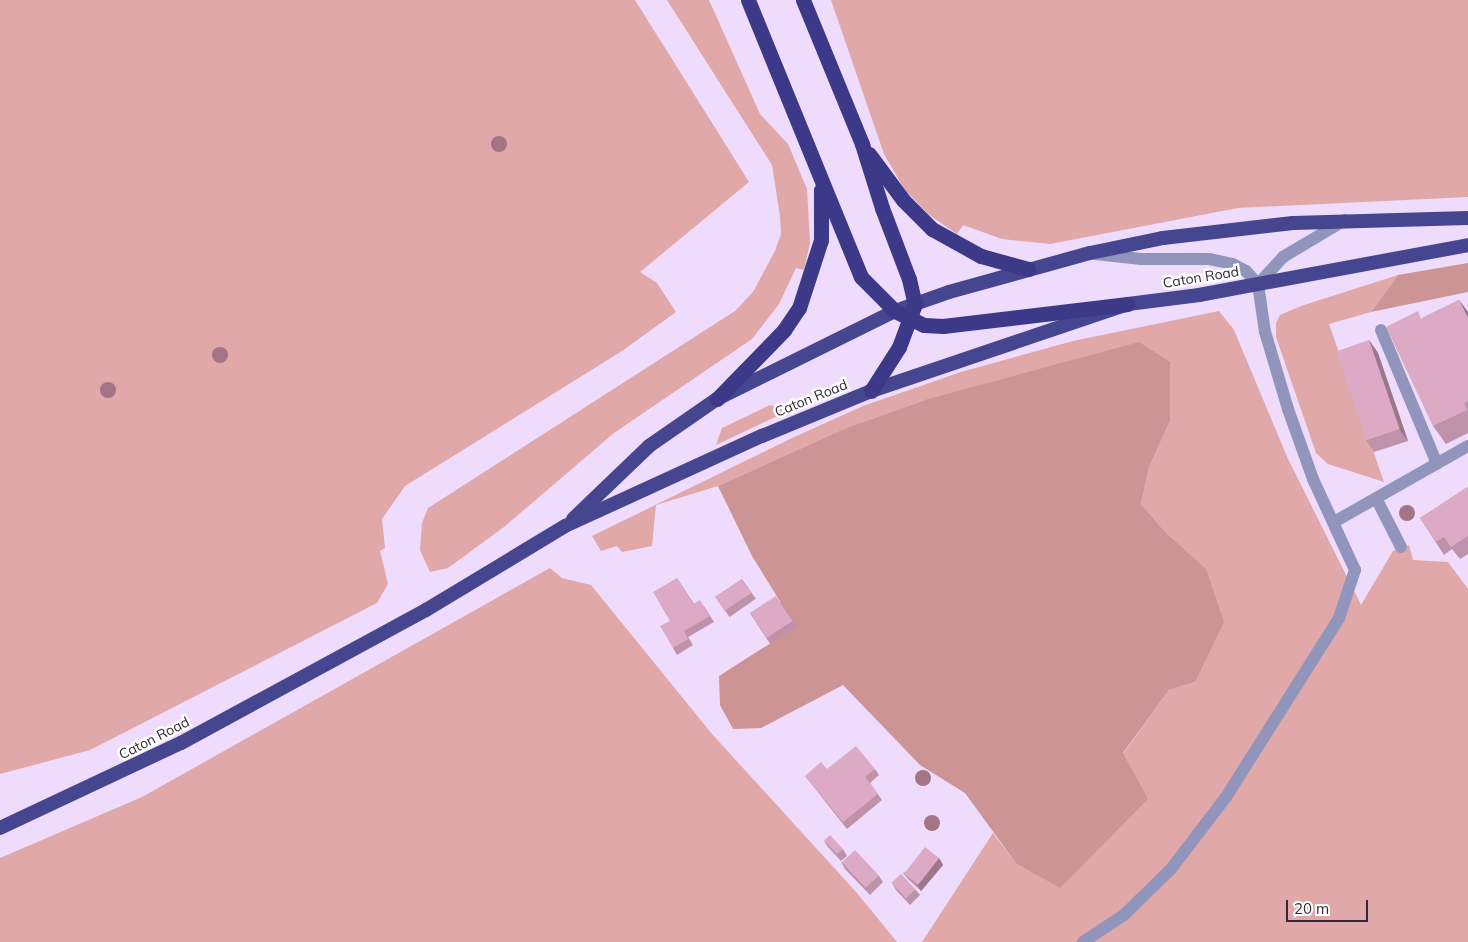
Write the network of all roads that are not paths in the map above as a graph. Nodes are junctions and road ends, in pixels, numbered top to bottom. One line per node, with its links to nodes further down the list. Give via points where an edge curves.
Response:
1 (748, 0): 4 (highway)
2 (803, 0): 3 (highway)
3 (862, 144): 9 (highway, via 903,200 932,229 981,256); 11 (highway, via 909,280)
4 (821, 184): 13 (highway, via 861,277); 17 (highway, via 821,240 799,308 784,330)
5 (1468, 218): 6 (highway)
6 (1346, 220): 8 (highway, via 1220,230); 10 (lane, via 1283,257)
7 (1468, 245): 10 (highway, Caton Road)
8 (1090, 254): 9 (highway); 10 (lane, via 1141,259 1210,259 1233,264 1246,271)
9 (1028, 269): 11 (highway)
10 (1258, 284): 12 (highway, Caton Road); 21 (lane, via 1265,332 1288,409 1313,480)
11 (914, 304): 13 (highway); 14 (highway)
12 (1128, 304): 14 (highway, via 943,326 924,325); 16 (highway, Caton Road)
13 (895, 311): 14 (highway); 17 (highway)
14 (910, 319): 16 (highway, via 899,347)
15 (1381, 330): 19 (lane)
16 (871, 391): 22 (highway, Caton Road, via 762,436)
17 (717, 399): 22 (highway, via 649,446)
18 (1468, 446): 19 (lane)
19 (1437, 464): 20 (lane)
20 (1376, 498): 21 (lane); 23 (lane)
21 (1334, 522): 25 (lane, via 1355,570 1339,618 1301,683 1226,797 1171,869 1124,915)
22 (565, 526): 24 (highway, Caton Road, via 426,610 181,743)
23 (1401, 548)
24 (0, 828)
25 (1083, 942)

